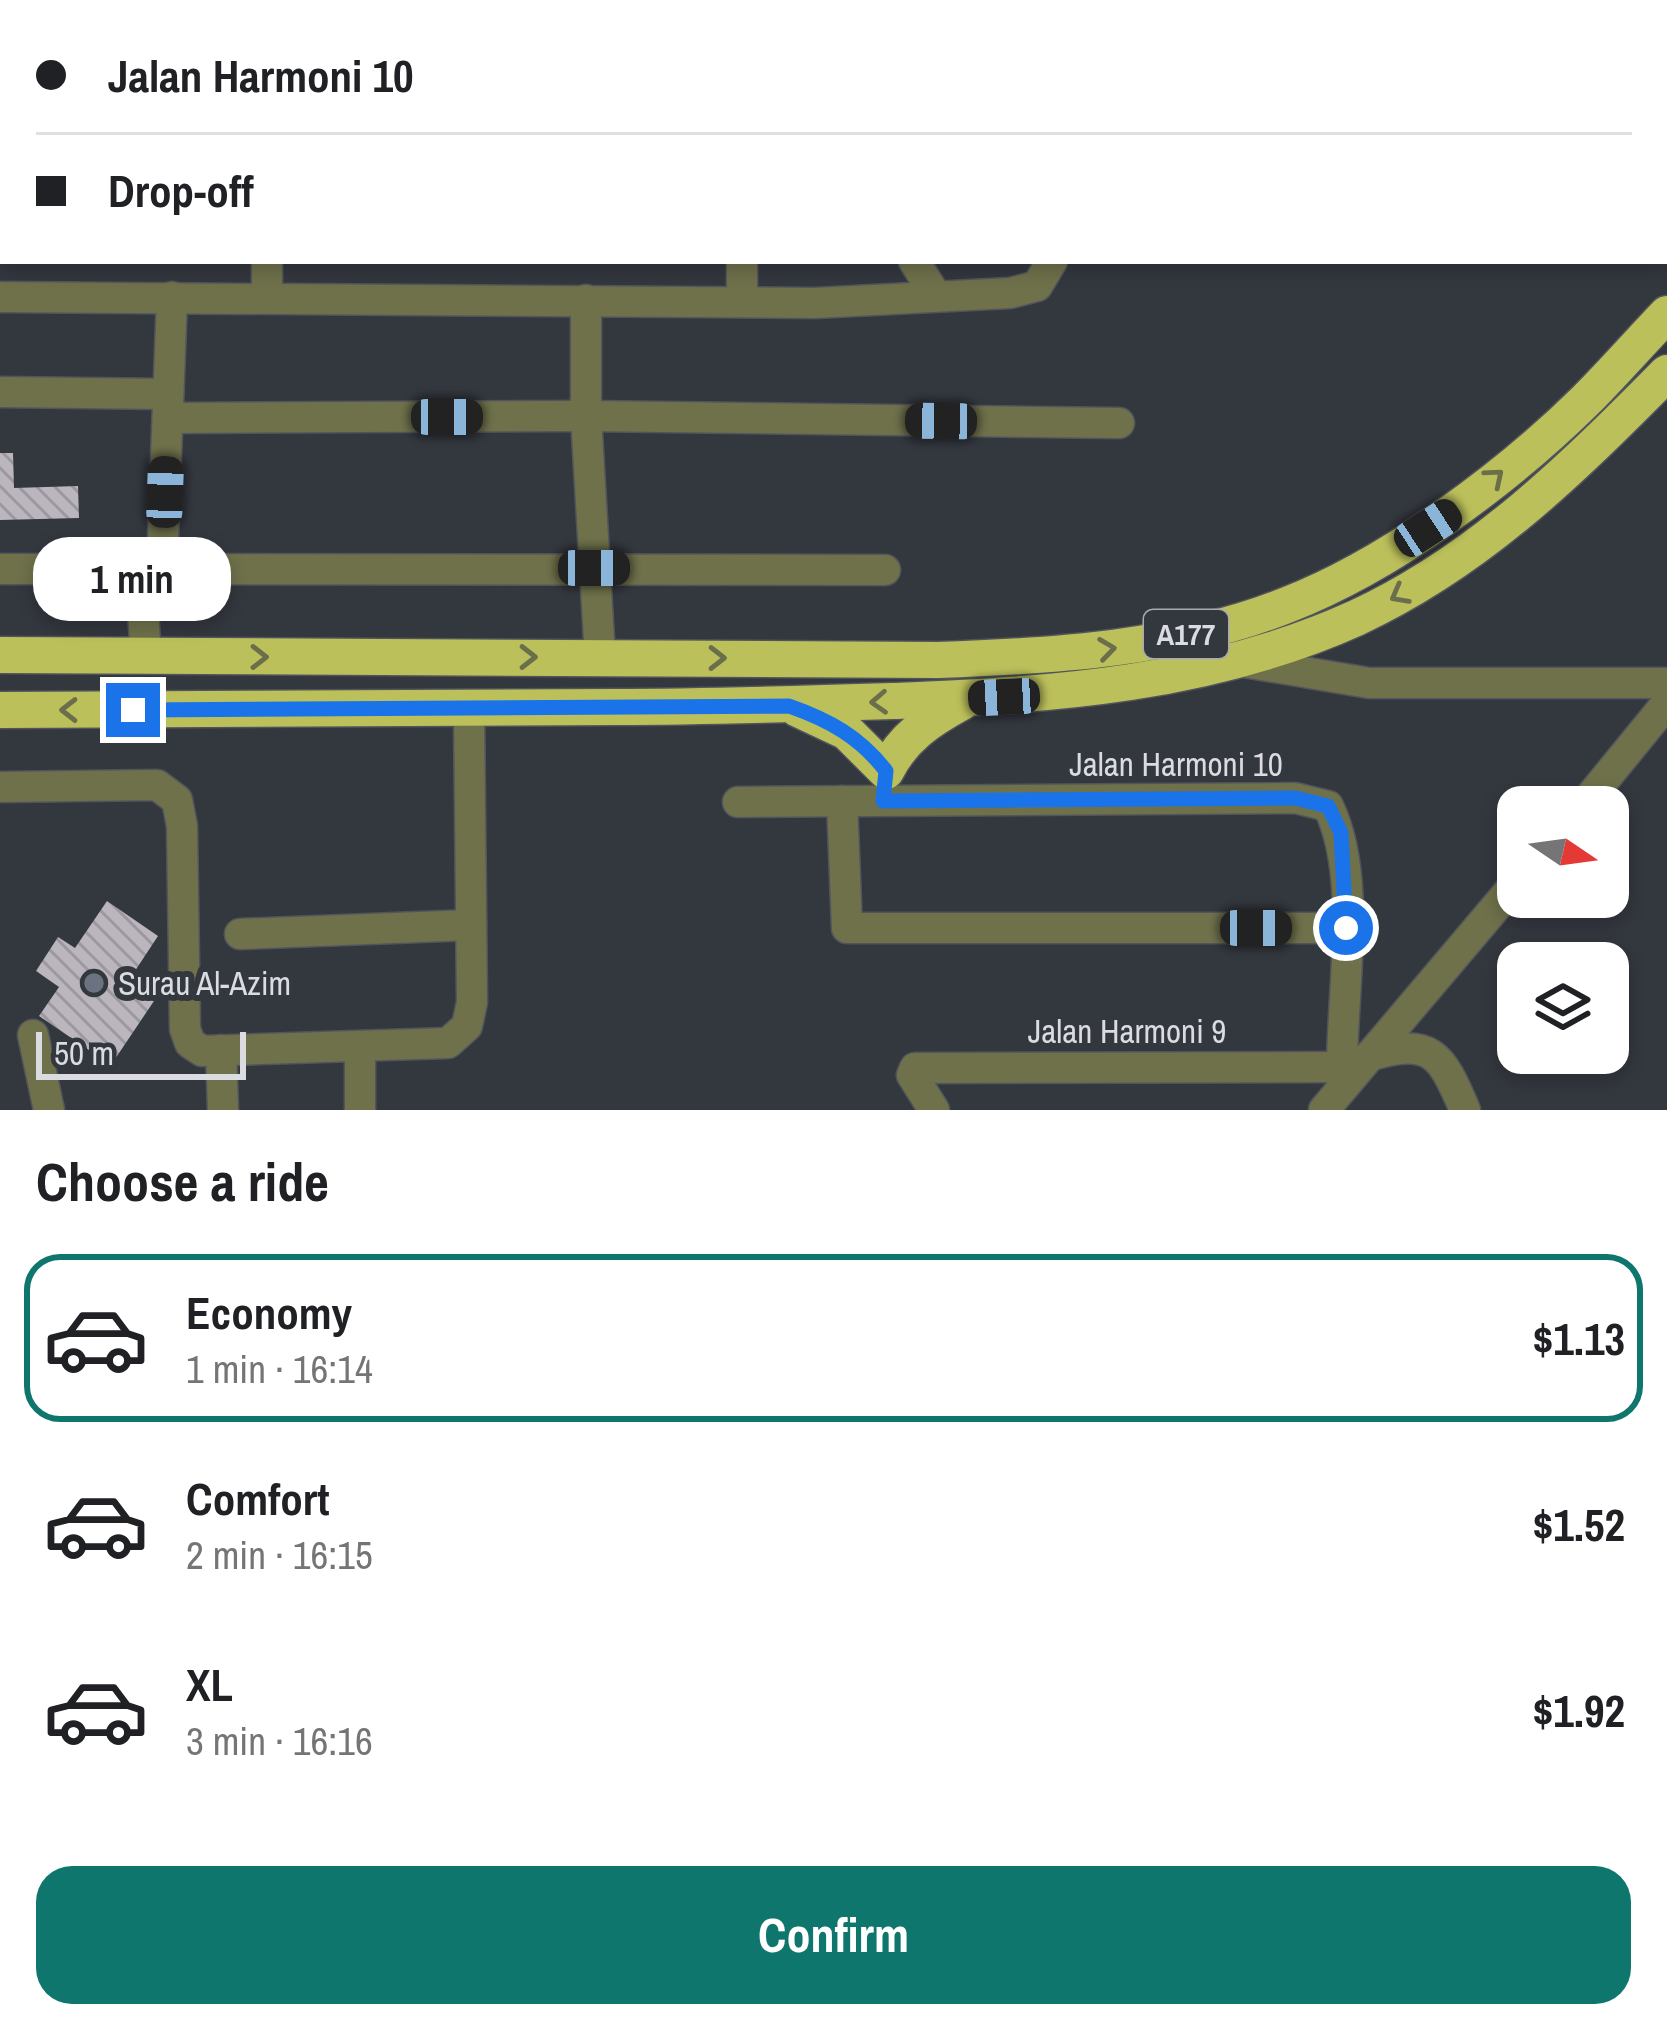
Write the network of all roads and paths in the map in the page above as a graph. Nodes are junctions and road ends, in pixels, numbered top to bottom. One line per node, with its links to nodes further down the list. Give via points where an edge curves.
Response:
1 (267, 264): 8 (street)
2 (742, 264): 10 (street)
3 (916, 264): 5 (street)
4 (1050, 264): 5 (street, via 1037,286)
5 (936, 296): 10 (street)
6 (0, 297): 7 (street)
7 (172, 297): 8 (street); 14 (street)
8 (267, 298): 9 (street)
9 (586, 300): 10 (street); 16 (street)
10 (742, 302)
11 (1667, 314): 26 (highway, A177, one-way to 11, via 1037,657 1145,643 1266,612 1363,570 1460,506 1583,403)
12 (1667, 374): 18 (highway, A177)
13 (0, 392): 14 (street)
14 (168, 406): 16 (street); 19 (street)
15 (1667, 408): 18 (highway)
16 (586, 416): 17 (street); 20 (street)
17 (1119, 423)
18 (1563, 479): 27 (highway, A177, one-way to 27, via 1406,591)
19 (151, 566): 20 (street); 21 (street); 25 (street)
20 (594, 568): 22 (street); 26 (street)
21 (0, 569)
22 (885, 570)
23 (0, 656): 25 (highway, A177)
24 (372, 656): 25 (highway, A177, one-way to 24); 26 (highway, A177, one-way to 26); 32 (highway, via 436,669 462,688)
25 (146, 657)
26 (600, 657)
27 (1238, 661): 28 (street, via 1369,683); 29 (highway, A177, via 1117,685)
28 (1667, 683)
29 (969, 698): 31 (highway, A177, one-way to 31); 34 (highway, via 906,740)
30 (1667, 703): 35 (street)
31 (789, 706): 32 (highway, A177); 34 (highway, via 847,732)
32 (470, 709): 33 (highway, A177, one-way to 33); 40 (street)
33 (0, 710)
34 (884, 786): 37 (street, Jalan Harmoni 10); 41 (street, Jalan Harmoni 10, via 1295,798 1328,806 1341,833)
35 (1599, 786)
36 (0, 787): 45 (street, via 157,785 177,800 185,1030 202,1051)
37 (842, 801): 38 (street, Jalan Harmoni 10); 41 (street, via 848,928)
38 (738, 802)
39 (1497, 905): 46 (street)
40 (471, 925): 42 (street); 44 (street, via 467,1026 448,1043)
41 (1346, 928): 46 (street, Jalan Harmoni 10)
42 (240, 934)
43 (33, 1035): 47 (street)
44 (360, 1048): 45 (street); 49 (street)
45 (221, 1051): 48 (street)
46 (1344, 1080): 50 (street, Jalan Harmoni 9, via 921,1066 912,1075); 51 (street, Jalan Harmoni 9, via 1413,1045 1437,1057)
47 (49, 1110)
48 (223, 1110)
49 (360, 1110)
50 (934, 1110)
51 (1465, 1110)

